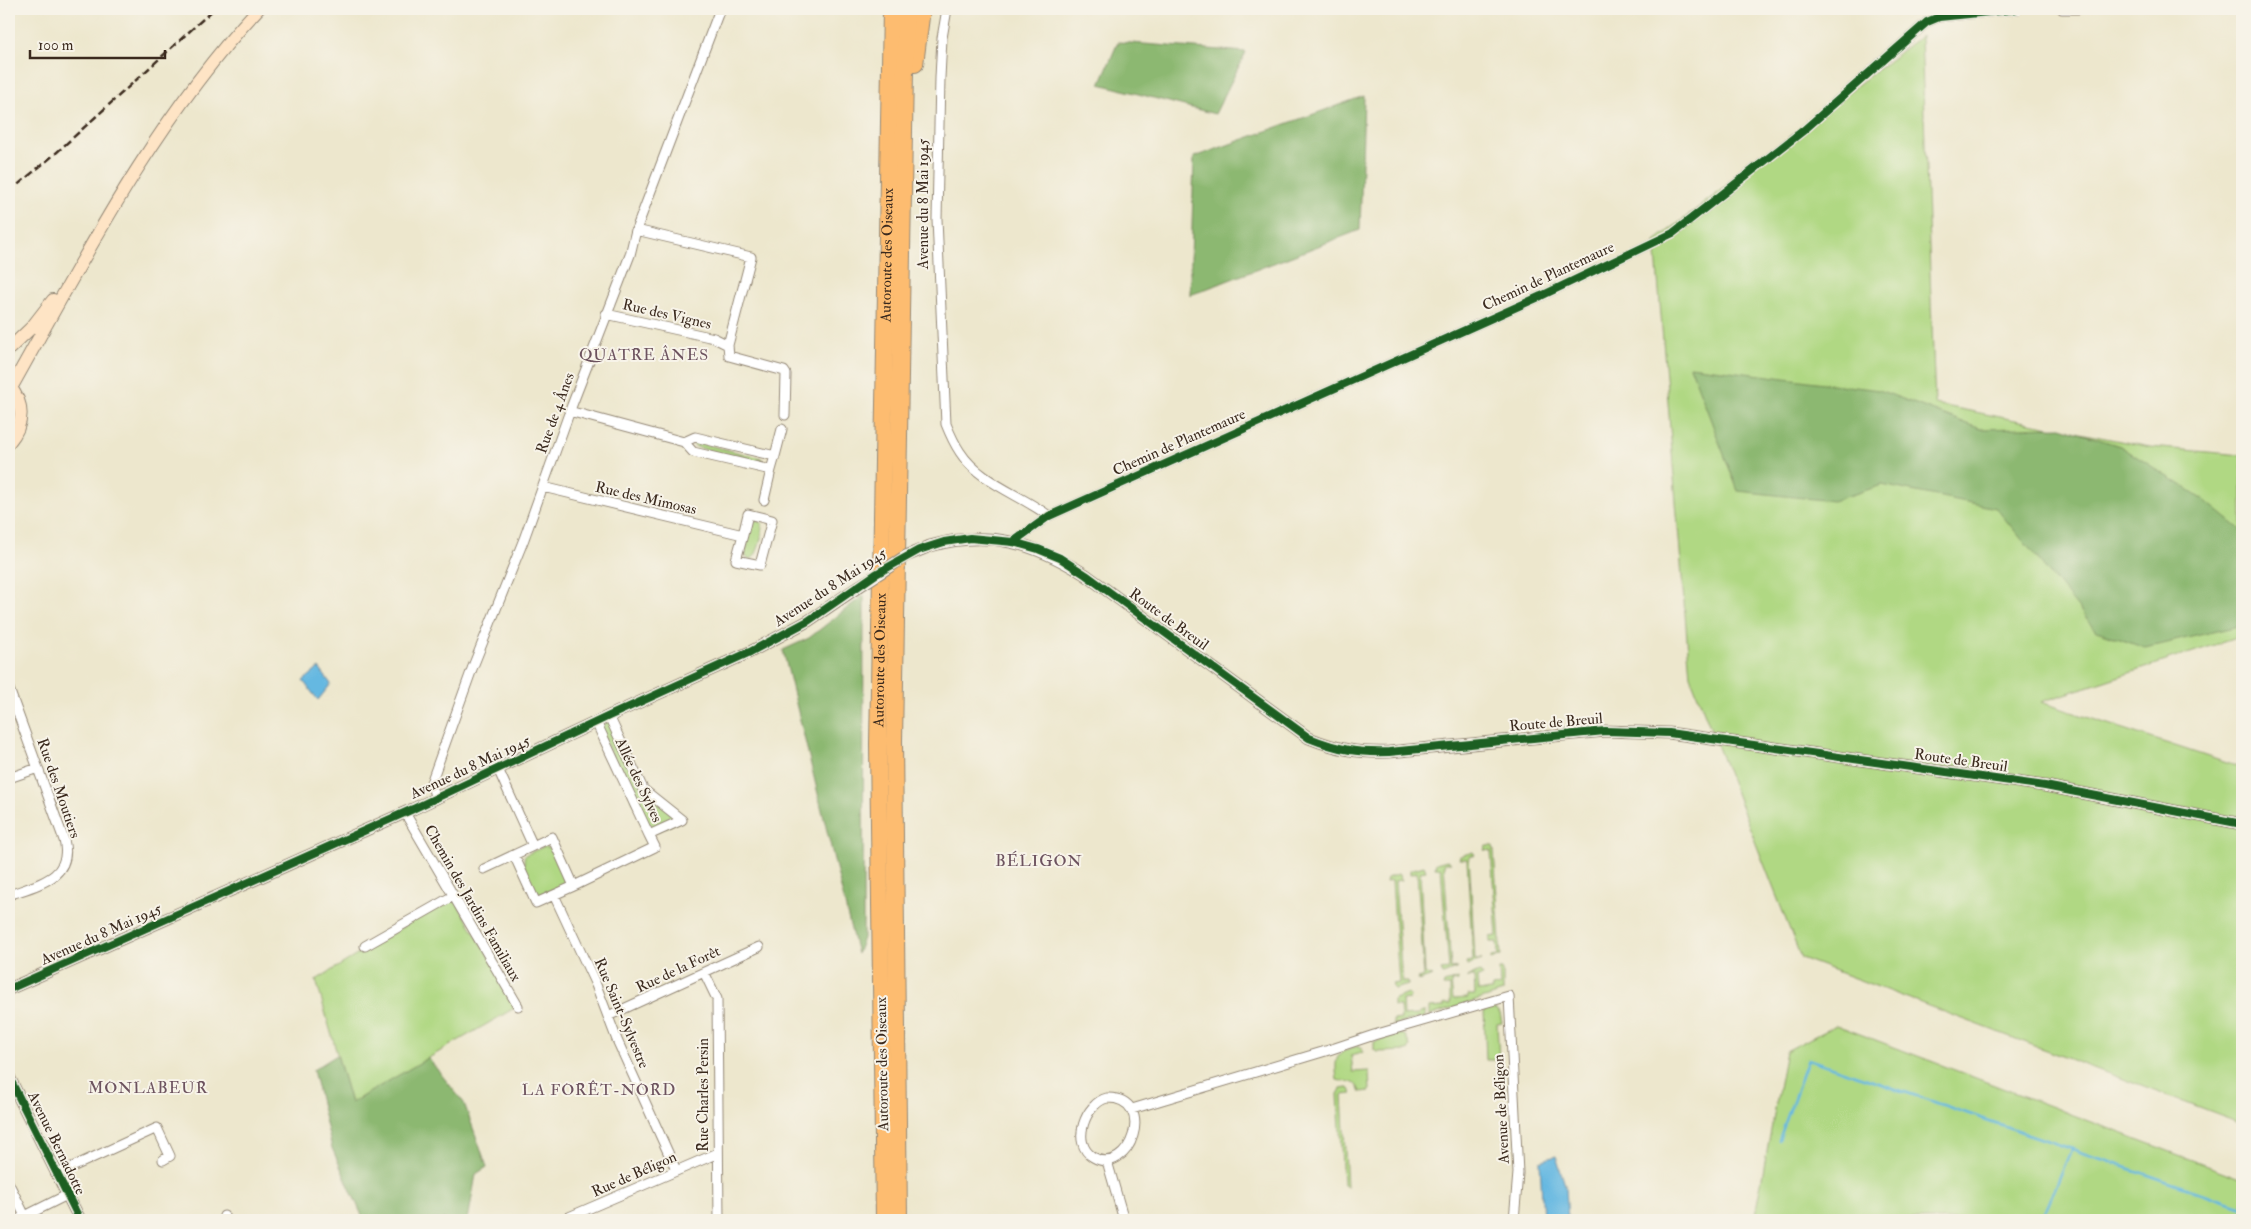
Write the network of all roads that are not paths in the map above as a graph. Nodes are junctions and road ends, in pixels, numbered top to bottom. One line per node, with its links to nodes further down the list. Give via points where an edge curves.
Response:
1 (258, 9): 14 (main road, via 221,53 140,163)
2 (720, 9): 12 (street, Rue de 4 Ânes)
3 (880, 9): 11 (highway)
4 (891, 9): 11 (highway, Autoroute des Oiseaux)
5 (906, 9): 13 (highway, Autoroute des Oiseaux)
6 (922, 9): 13 (highway, via 916,48)
7 (947, 9): 28 (street, Avenue du 8 Mai 1945, via 940,70 937,219 946,424 960,454 974,467)
8 (2018, 9): 28 (street, Chemin de Plantemaure, via 1939,17 1927,22 1804,130 1673,233 1541,296)
9 (2062, 9): 10 (street)
10 (2078, 9)
11 (887, 179): 68 (highway, Autoroute des Oiseaux, via 878,744)
12 (636, 230): 15 (street, Rue de 4 Ânes, via 630,255); 16 (street, via 751,258)
13 (902, 245): 69 (highway, Autoroute des Oiseaux, via 894,741)
14 (76, 271): 17 (main road, via 32,327); 18 (main road)
15 (606, 314): 16 (street, Rue des Vignes, via 714,338); 19 (street, Rue de 4 Ânes)
16 (728, 345): 20 (street, Rue des Vignes, via 729,356 784,371)
17 (9, 349)
18 (10, 387): 22 (main road, via 21,410 20,423)
19 (569, 412): 23 (street); 26 (street, Rue de 4 Ânes)
20 (785, 415)
21 (782, 430): 24 (street)
22 (9, 442)
23 (684, 442): 24 (street, via 695,437); 25 (street, via 693,452)
24 (775, 456): 25 (street)
25 (771, 470): 27 (street)
26 (543, 487): 29 (street, Rue des Mimosas); 38 (street, Rue de 4 Ânes, via 431,783)
27 (764, 500)
28 (1049, 516): 30 (street)
29 (743, 536): 29 (street, via 736,560 760,565 772,520 748,514)
30 (1013, 542): 31 (street, Route de Breuil, via 970,538); 40 (street, Route de Breuil, via 1060,558 1309,738 1336,748 1359,753 1389,752 1605,731 1669,733 2045,786)
31 (930, 546): 33 (street, Avenue du 8 Mai 1945, bridge, via 893,563 808,621 750,652)
32 (9, 689): 35 (street, Rue des Moutiers)
33 (609, 716): 34 (street, Avenue du 8 Mai 1945); 41 (street, Allée des Sylves, via 643,790 682,820)
34 (596, 722): 36 (street, Avenue du 8 Mai 1945); 41 (street, Allée des Sylves)
35 (38, 768): 37 (street); 46 (street, Rue des Moutiers, via 66,847 64,861 53,877)
36 (498, 769): 38 (street, Avenue du 8 Mai 1945); 42 (street)
37 (9, 778)
38 (436, 799): 39 (street, Avenue du 8 Mai 1945)
39 (405, 813): 48 (street, Chemin des Jardins Familiaux); 52 (street, Avenue du 8 Mai 1945)
40 (2242, 824)
41 (649, 834): 45 (street, via 655,847)
42 (533, 846): 43 (street); 45 (street, via 552,838)
43 (514, 855): 44 (street); 47 (street, via 536,903)
44 (484, 869)
45 (574, 886): 47 (street)
46 (9, 895)
47 (554, 895): 54 (street, Rue Saint-Sylvestre)
48 (453, 896): 49 (street); 53 (street, Chemin des Jardins Familiaux)
49 (365, 946)
50 (759, 947): 51 (street, Rue de la Forêt)
51 (704, 972): 54 (street, Rue de la Forêt); 57 (street, Rue Charles Persin, via 716,999)
52 (9, 990)
53 (518, 1006)
54 (608, 1016): 60 (street, Rue Saint-Sylvestre)
55 (9, 1077): 61 (street, Avenue Bernadotte)
56 (1132, 1109): 59 (street, via 1135,1123 1130,1142 1120,1156); 59 (street, via 1125,1102 1113,1098 1100,1100 1091,1108 1082,1141 1090,1155); 71 (street, Avenue de Béligon, via 1509,996 1518,1173)
57 (718, 1153): 60 (street, Rue de Béligon); 67 (street, Rue Charles Persin)
58 (163, 1160): 61 (street, via 170,1156 157,1128)
59 (1107, 1161): 70 (street)
60 (676, 1170): 66 (street, Rue de Béligon)
61 (57, 1174): 63 (street, Avenue Bernadotte)
62 (9, 1184): 64 (street)
63 (68, 1196): 64 (street); 65 (street, Avenue Bernadotte)
64 (21, 1218)
65 (80, 1220)
66 (562, 1220)
67 (719, 1220)
68 (884, 1220)
69 (899, 1220)
70 (1124, 1220)
71 (1514, 1220)

